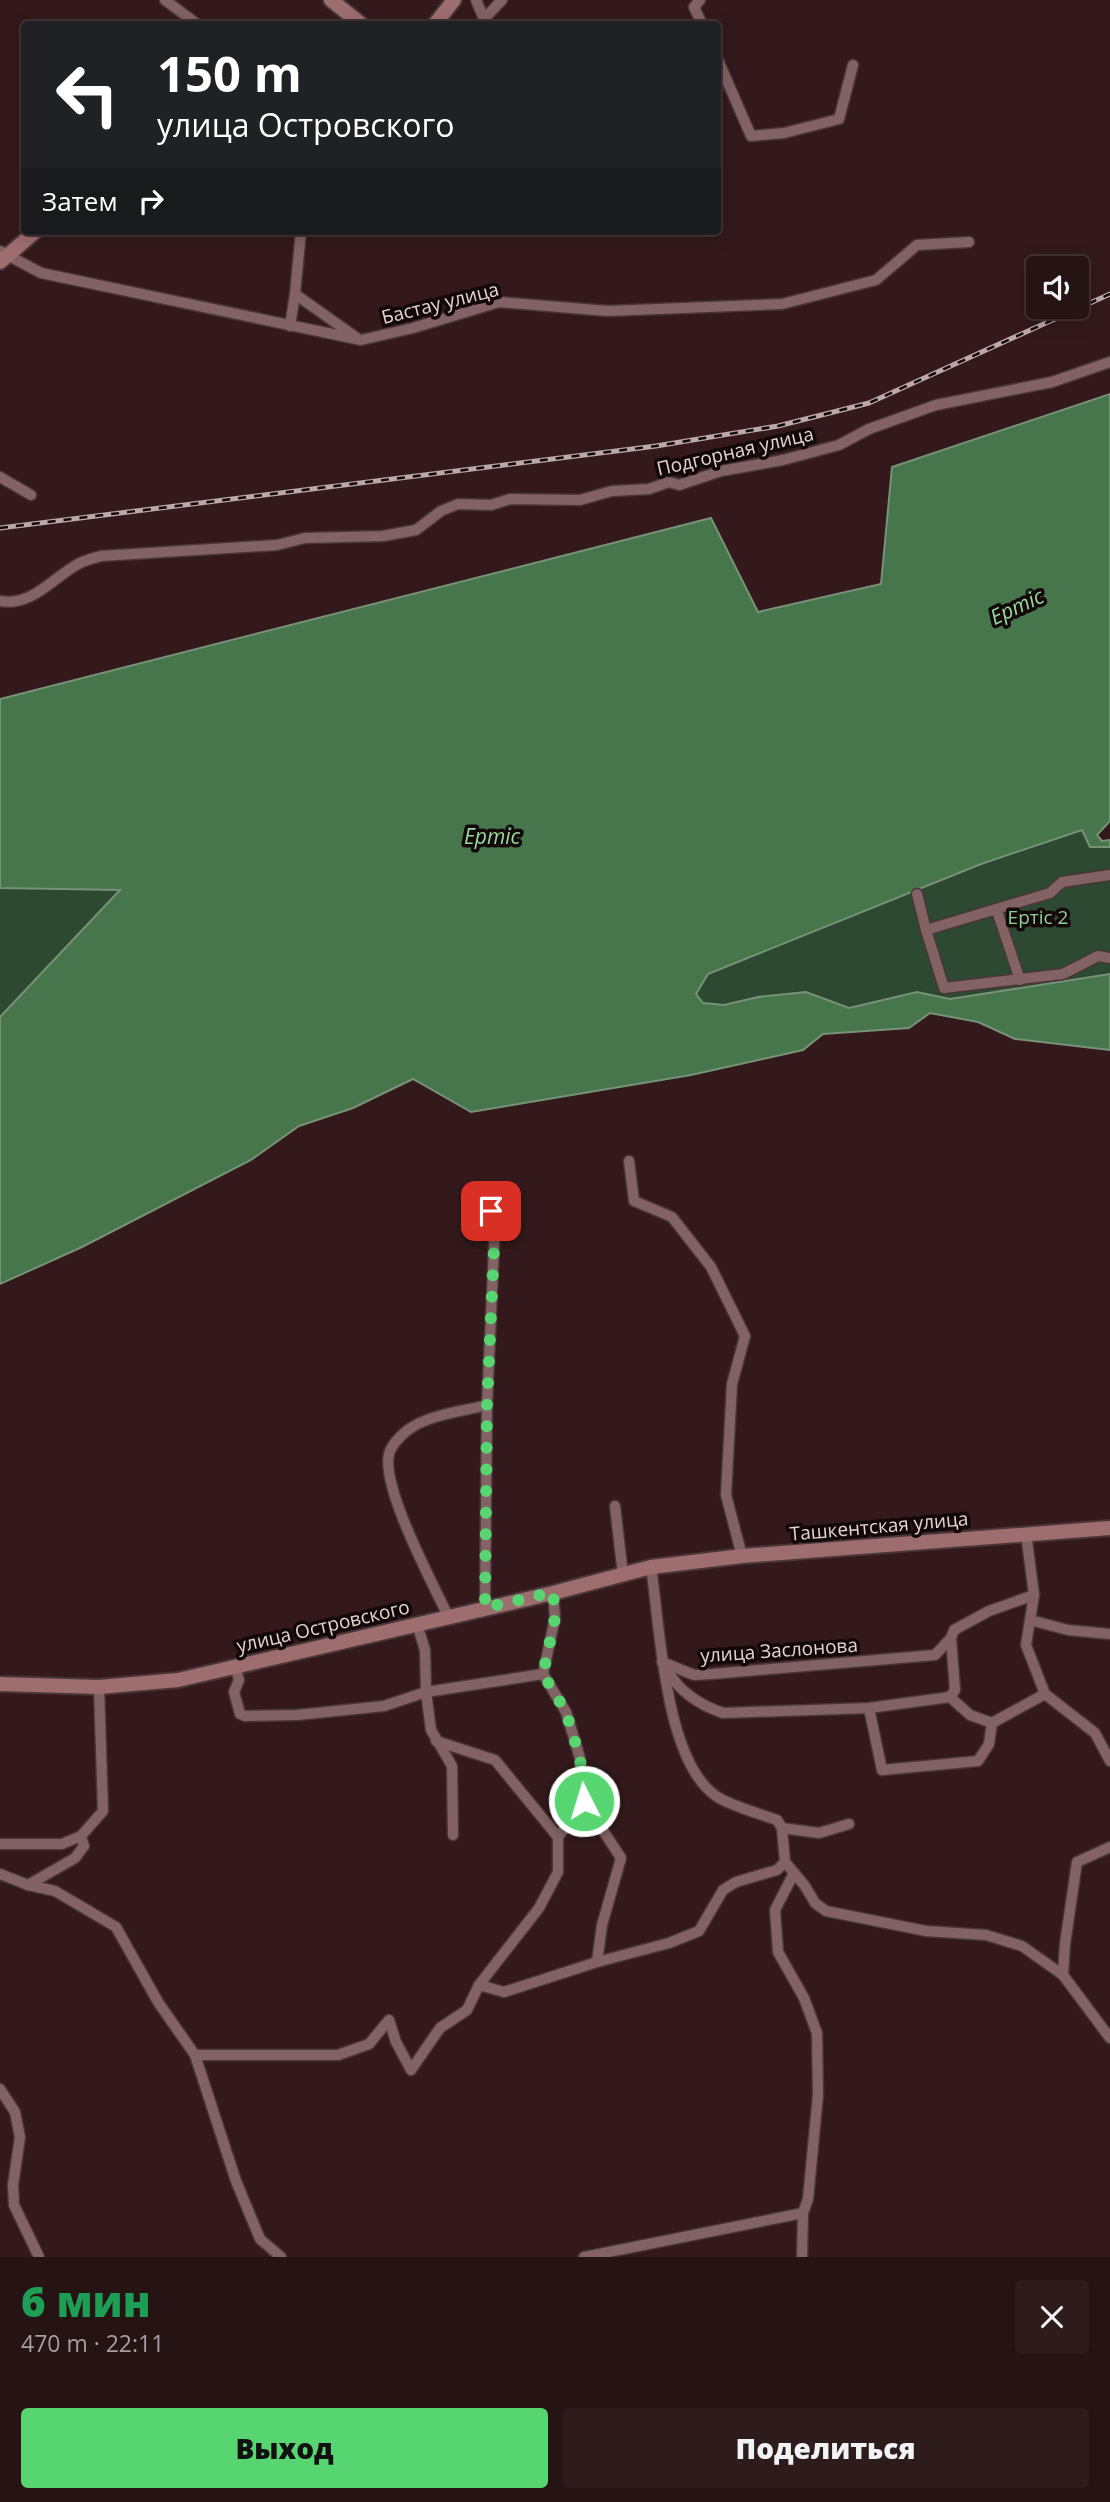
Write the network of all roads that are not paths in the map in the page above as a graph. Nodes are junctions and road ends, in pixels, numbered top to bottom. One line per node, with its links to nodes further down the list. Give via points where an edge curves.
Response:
1 (165, 0): 7 (street)
2 (331, 0): 8 (main road)
3 (454, 0): 9 (main road)
4 (476, 0): 5 (street, via 484,19)
5 (502, 0)
6 (699, 0): 10 (street, via 694,7)
7 (193, 21)
8 (357, 21)
9 (437, 21)
10 (701, 21)
11 (853, 65): 12 (street, via 839,119 751,136)
12 (721, 67)
13 (31, 235): 16 (main road)
14 (301, 235): 17 (street)
15 (969, 242): 19 (street, Бастау улица, via 918,244 876,280 782,304 608,311 499,302)
16 (3, 256): 18 (street, Бастау улица, via 41,273)
17 (295, 294): 18 (street); 19 (street)
18 (290, 326): 19 (street, Бастау улица)
19 (361, 340)
20 (1110, 362): 23 (street, Подгорная улица, via 1052,382 936,404 839,445 679,485 669,482 580,500 458,504 416,530 383,537 304,538 277,545 101,556 79,564 34,595)
21 (0, 477): 22 (street)
22 (31, 495)
23 (0, 601)
24 (1110, 875): 26 (street, via 1062,882 1050,893)
25 (917, 894): 27 (street)
26 (997, 911): 27 (street); 29 (street)
27 (926, 930): 29 (street, via 944,989)
28 (1110, 958): 29 (street, via 1098,956 1063,974)
29 (1020, 980)
30 (629, 1161): 36 (street, via 634,1201 672,1217 711,1267 745,1336 732,1384 726,1495)
31 (486, 1197): 32 (street, via 495,1225)
32 (487, 1405): 41 (street); 42 (street, via 415,1425 389,1453 390,1479 404,1523)
33 (615, 1506): 38 (street)
34 (1110, 1528): 35 (main road, Ташкентская улица)
35 (1026, 1534): 36 (main road, Ташкентская улица); 40 (street)
36 (743, 1556): 37 (main road, Ташкентская улица)
37 (651, 1567): 38 (main road, улица Островского); 47 (street)
38 (623, 1575): 39 (main road, улица Островского)
39 (553, 1592): 41 (main road, улица Островского); 49 (street, via 555,1618)
40 (1034, 1595): 43 (street); 46 (street, улица Заслонова, via 962,1624)
41 (485, 1608): 42 (main road, улица Островского)
42 (448, 1616): 44 (main road, улица Островского)
43 (1030, 1620): 45 (street); 53 (street, via 1026,1645)
44 (417, 1624): 48 (main road, улица Островского); 52 (street, via 425,1650)
45 (1110, 1634)
46 (951, 1638): 47 (street, улица Заслонова, via 935,1655 694,1675); 54 (street, via 955,1690)
47 (663, 1662): 55 (street, via 689,1696 723,1713); 61 (street, via 681,1746 705,1786 726,1801 777,1820)
48 (235, 1666): 51 (main road, улица Островского, via 178,1680); 52 (street, via 239,1679 234,1692 240,1714 245,1716 384,1706)
49 (543, 1674): 52 (street); 59 (street, via 566,1712 580,1758)
50 (0, 1684): 51 (main road, улица Островского)
51 (99, 1687): 63 (street, via 103,1811)
52 (426, 1692): 57 (street)
53 (1045, 1694): 56 (street); 58 (street, via 1095,1733)
54 (950, 1698): 55 (street); 56 (street, via 970,1715)
55 (869, 1708): 56 (street, via 882,1770 978,1761 989,1744)
56 (992, 1723)
57 (436, 1741): 62 (street, via 452,1766); 64 (street, via 495,1760)
58 (1110, 1761)
59 (584, 1801): 64 (street); 71 (street, via 621,1858)
60 (849, 1824): 61 (street, via 819,1833)
61 (782, 1828): 67 (street)
62 (453, 1835)
63 (81, 1836): 65 (street, via 61,1844); 70 (street, via 84,1846 75,1858)
64 (558, 1837): 73 (street, via 558,1872 539,1908)
65 (0, 1844)
66 (1110, 1847): 72 (street, via 1077,1862)
67 (785, 1862): 68 (street); 71 (street, via 777,1870 723,1890 699,1931)
68 (794, 1873): 72 (street, via 815,1903 827,1911 926,1931 986,1935 1022,1946); 77 (street, via 775,1910 778,1952 804,1997 817,2033 818,2095)
69 (0, 1874): 70 (street)
70 (28, 1885): 75 (street, via 55,1891 116,1927)
71 (597, 1962): 73 (street, via 504,1992)
72 (1063, 1975): 74 (street)
73 (479, 1985): 75 (street, via 467,2010 440,2028 411,2070 389,2020 369,2043 338,2055)
74 (1110, 2038)
75 (195, 2055): 79 (street, via 250,2216 260,2239)
76 (0, 2089): 78 (street, via 15,2112 20,2137 14,2205)
77 (803, 2213): 80 (street); 81 (street)
78 (39, 2257)
79 (281, 2257)
80 (584, 2257)
81 (802, 2257)

